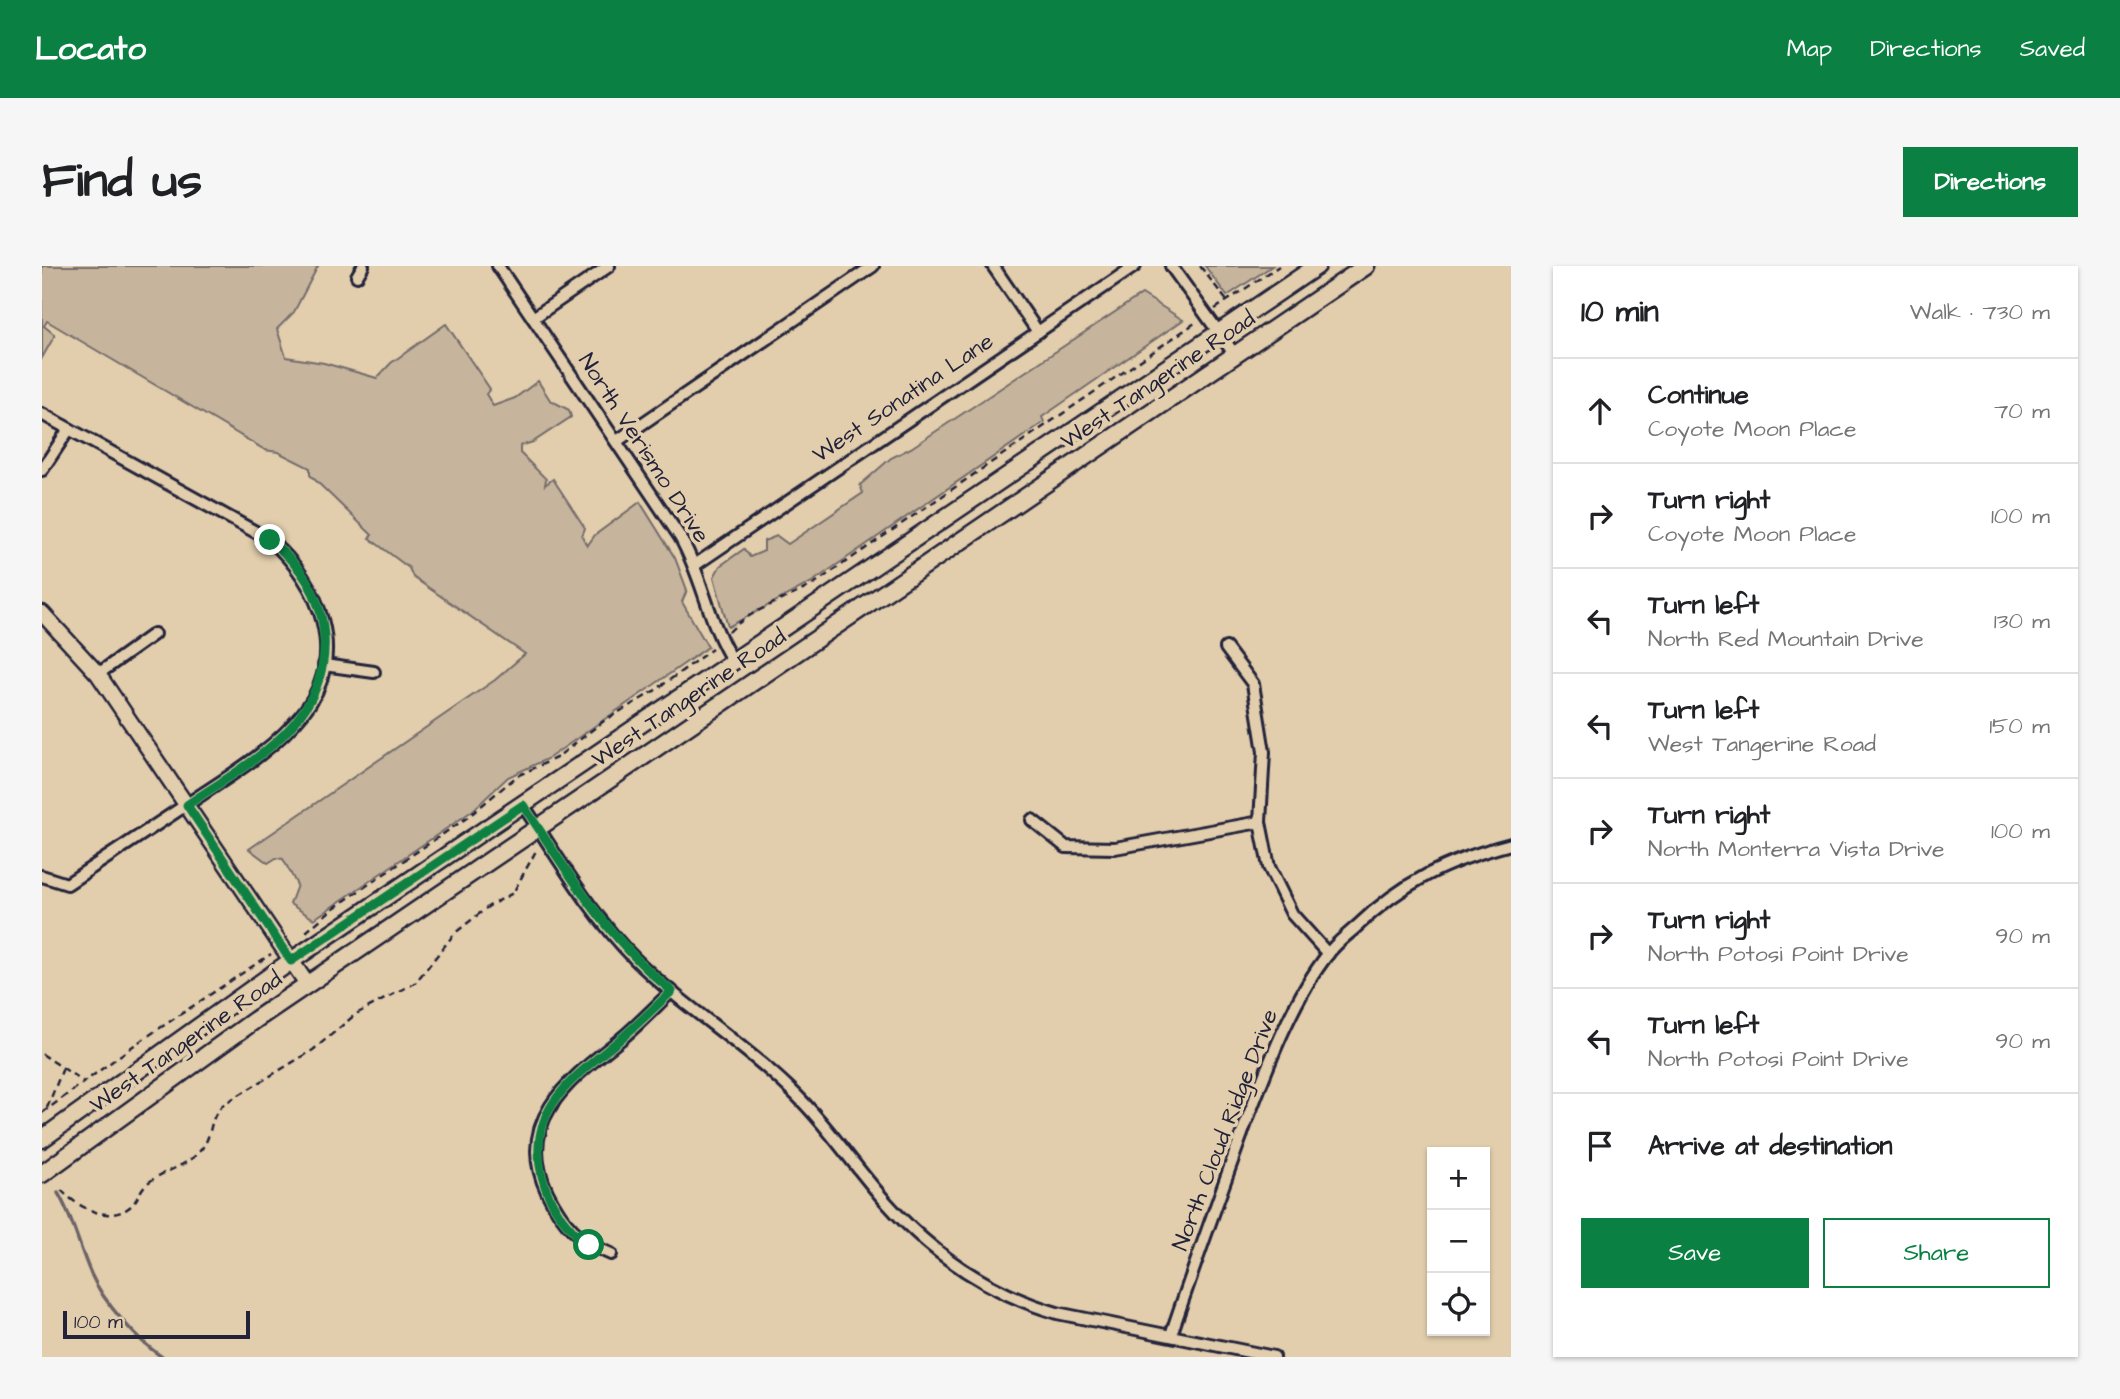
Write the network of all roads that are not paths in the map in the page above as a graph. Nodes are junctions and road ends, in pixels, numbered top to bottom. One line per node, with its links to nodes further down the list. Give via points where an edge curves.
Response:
1 (498, 266): 9 (street, North Verismo Drive)
2 (609, 266): 9 (street)
3 (873, 266): 15 (street)
4 (993, 266): 10 (street)
5 (1135, 266): 10 (street, West Sonatina Lane)
6 (1171, 266): 11 (street)
7 (1317, 266): 11 (main road, West Tangerine Road)
8 (1366, 266): 12 (main road, West Tangerine Road)
9 (533, 318): 15 (street, North Verismo Drive)
10 (1038, 332): 17 (street, West Sonatina Lane)
11 (1220, 332): 12 (street); 21 (main road, West Tangerine Road)
12 (1235, 355): 29 (main road, West Tangerine Road)
13 (42, 414): 14 (street)
14 (69, 429): 16 (street); 22 (street, via 270,540 291,558 322,614)
15 (617, 441): 17 (street, North Verismo Drive)
16 (42, 470)
17 (695, 565): 21 (street, North Verismo Drive, via 715,632)
18 (42, 613): 24 (street)
19 (155, 634): 24 (street)
20 (1226, 648): 28 (street, via 1253,684 1264,752)
21 (734, 663): 26 (main road, West Tangerine Road)
22 (324, 665): 23 (street); 25 (street, via 304,712 281,737)
23 (374, 672)
24 (98, 674): 25 (street)
25 (187, 805): 31 (street, via 67,884); 32 (street)
26 (523, 805): 29 (street); 32 (main road, West Tangerine Road)
27 (1032, 820): 28 (street, via 1066,847 1115,848)
28 (1259, 822): 33 (street, via 1269,867 1292,914)
29 (542, 833): 34 (main road, West Tangerine Road); 35 (street, via 612,933)
30 (1511, 844): 33 (street, North Cloud Ridge Drive, via 1462,857 1411,881)
31 (42, 876)
32 (287, 954): 34 (street); 36 (main road, West Tangerine Road)
33 (1328, 954): 39 (street, North Cloud Ridge Drive, via 1270,1062)
34 (307, 984): 37 (main road, West Tangerine Road)
35 (672, 991): 38 (street, via 565,1085 542,1127 540,1168 554,1207 577,1236); 39 (street, via 790,1089 909,1227 966,1273 1026,1304)
36 (42, 1139)
37 (42, 1174)
38 (611, 1254)
39 (1171, 1335): 40 (street)
40 (1274, 1357)

